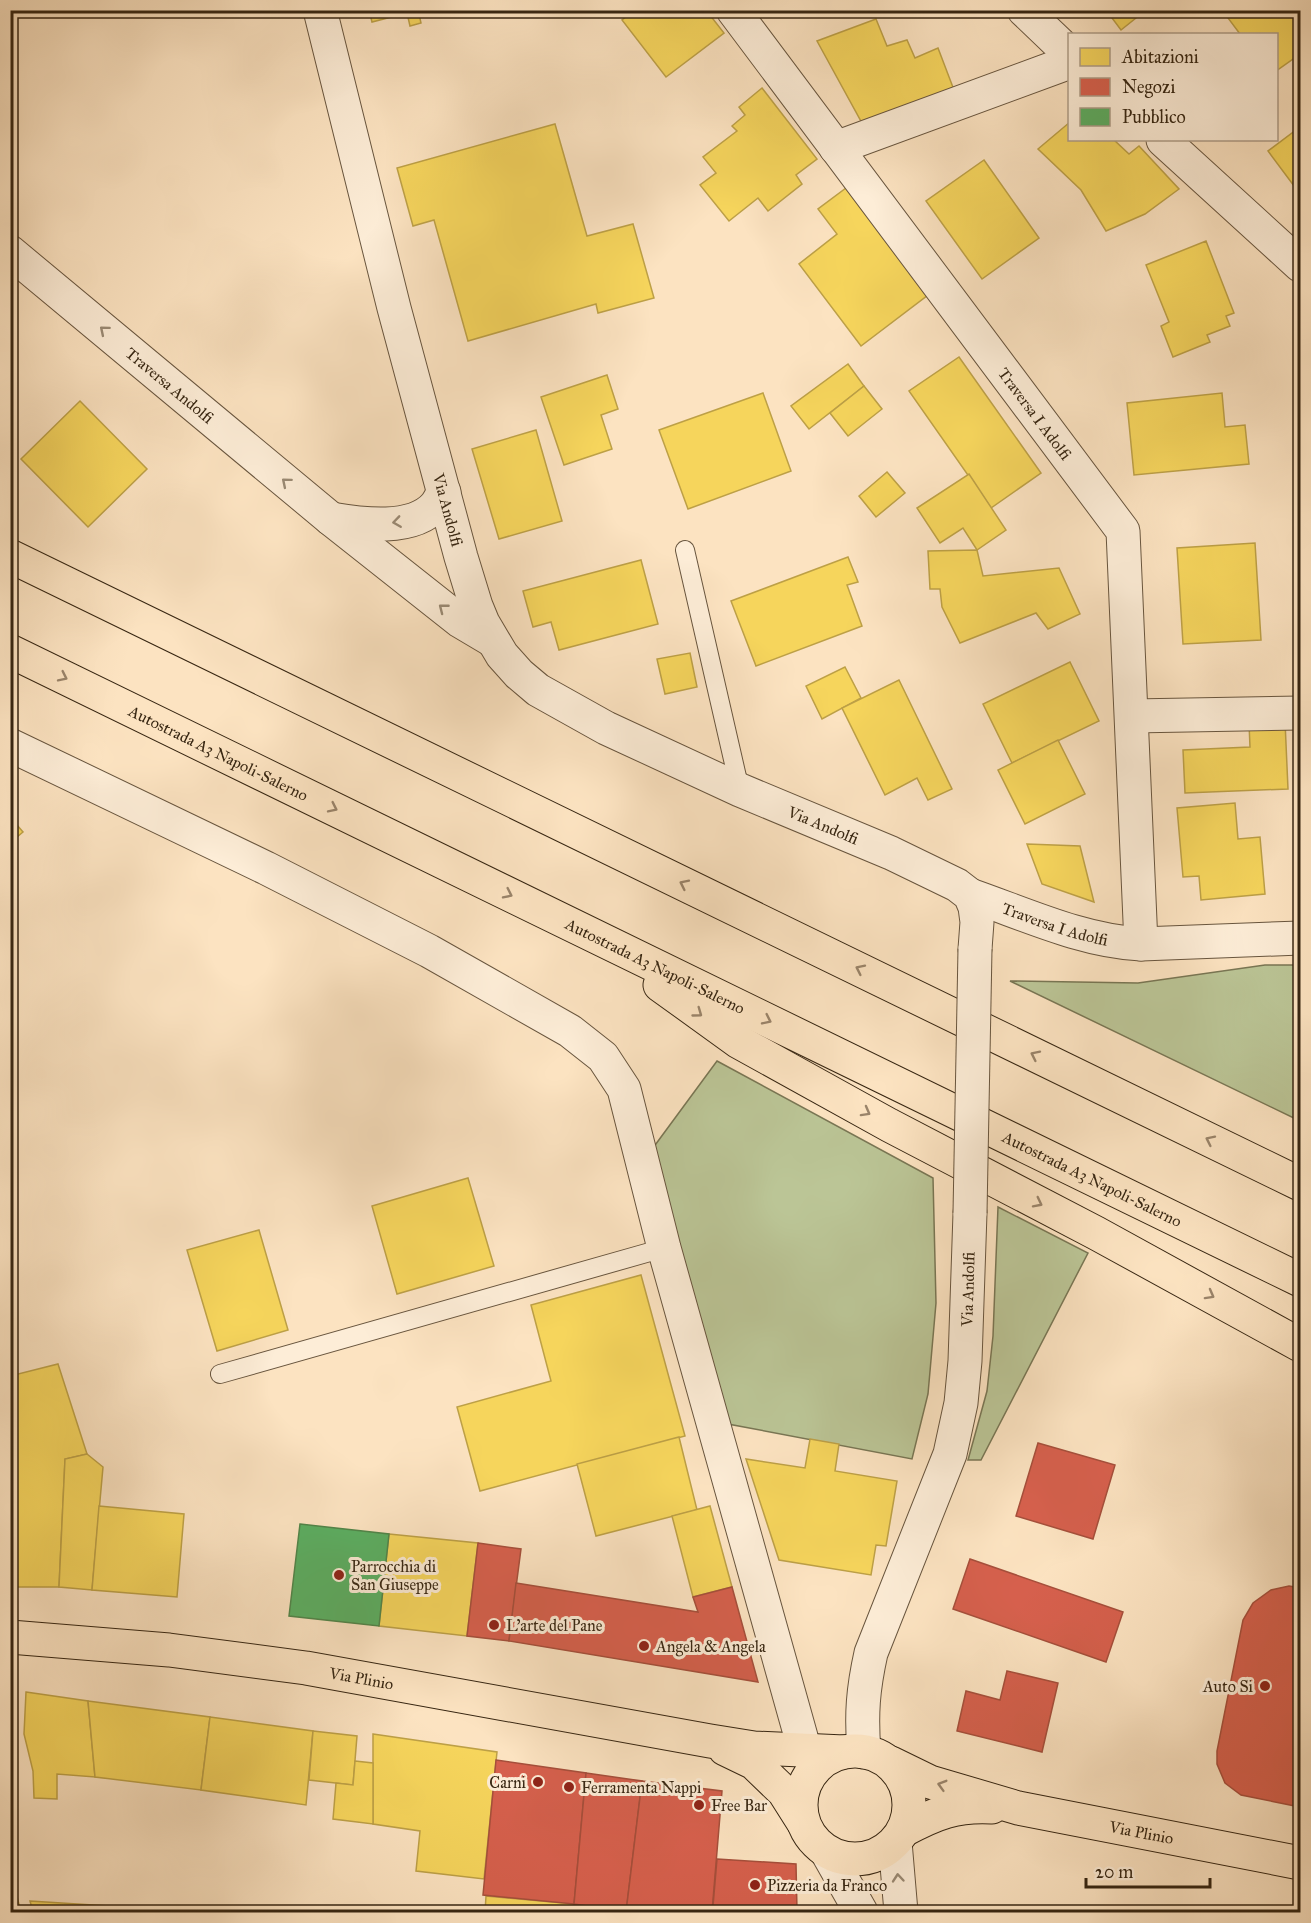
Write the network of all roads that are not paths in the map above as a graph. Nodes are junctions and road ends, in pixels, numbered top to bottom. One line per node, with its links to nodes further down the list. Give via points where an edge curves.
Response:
1 (320, 10): 10 (street, Via Andolfi)
2 (733, 10): 7 (street, Traversa I Adolfi)
3 (1024, 10): 4 (street)
4 (1068, 52)
5 (1068, 63): 7 (street)
6 (1163, 141): 9 (street)
7 (836, 148): 17 (street, Traversa I Adolfi, via 1123,531)
8 (10, 252): 11 (street, Traversa Andolfi, one-way to 8)
9 (1300, 265)
10 (444, 492): 11 (street, one-way to 11, via 436,505 413,520 375,524); 14 (street, Via Andolfi, via 476,606)
11 (331, 519): 14 (street, Traversa Andolfi, one-way to 11, via 460,621)
12 (685, 550): 19 (lane)
13 (10, 556): 24 (main road, one-way to 13)
14 (492, 640): 19 (street, Via Andolfi, via 519,674 571,710)
15 (10, 651): 21 (main road, Autostrada A3 Napoli-Salerno, one-way to 21)
16 (1300, 713): 17 (street)
17 (1132, 716): 23 (street, Traversa I Adolfi)
18 (10, 745): 27 (street, via 386,928 570,1031 603,1058 624,1089)
19 (740, 790): 20 (street, Via Andolfi, via 891,854)
20 (970, 895): 23 (street, Traversa I Adolfi, via 1100,939); 34 (street, Via Andolfi, bridge, via 977,922 968,1327 961,1403 950,1454 872,1653 861,1717)
21 (582, 930): 28 (main road, Autostrada A3 Napoli-Salerno, one-way to 28); 29 (main road, one-way to 29, via 739,1042)
22 (1300, 938): 23 (street, Traversa I Adolfi)
23 (1141, 944)
24 (1252, 1161): 25 (main road); 26 (main road)
25 (1300, 1177)
26 (1300, 1184)
27 (664, 1248): 30 (lane); 33 (street)
28 (1300, 1280)
29 (1300, 1345)
30 (220, 1374)
31 (10, 1637): 32 (main road, Via Plinio, via 169,1650 306,1668)
32 (710, 1741): 33 (main road, Via Plinio); 36 (main road, Via Plinio, via 754,1763 784,1792)
33 (806, 1751): 34 (main road, Via Plinio)
34 (866, 1756): 35 (main road, Via Plinio, one-way to 34, via 930,1782); 36 (main road, via 830,1757 817,1766 808,1778 801,1800); 37 (main road, via 902,1778 909,1794 909,1812)
35 (1018, 1808): 37 (main road, Via Plinio, via 971,1806 936,1813); 39 (main road, Via Plinio)
36 (803, 1822): 38 (main road, Via Plinio)
37 (900, 1836): 38 (main road, Via Plinio, via 880,1853 863,1859); 41 (street, one-way to 37)
38 (827, 1852): 40 (street)
39 (1300, 1863)
40 (861, 1912)
41 (901, 1912)

